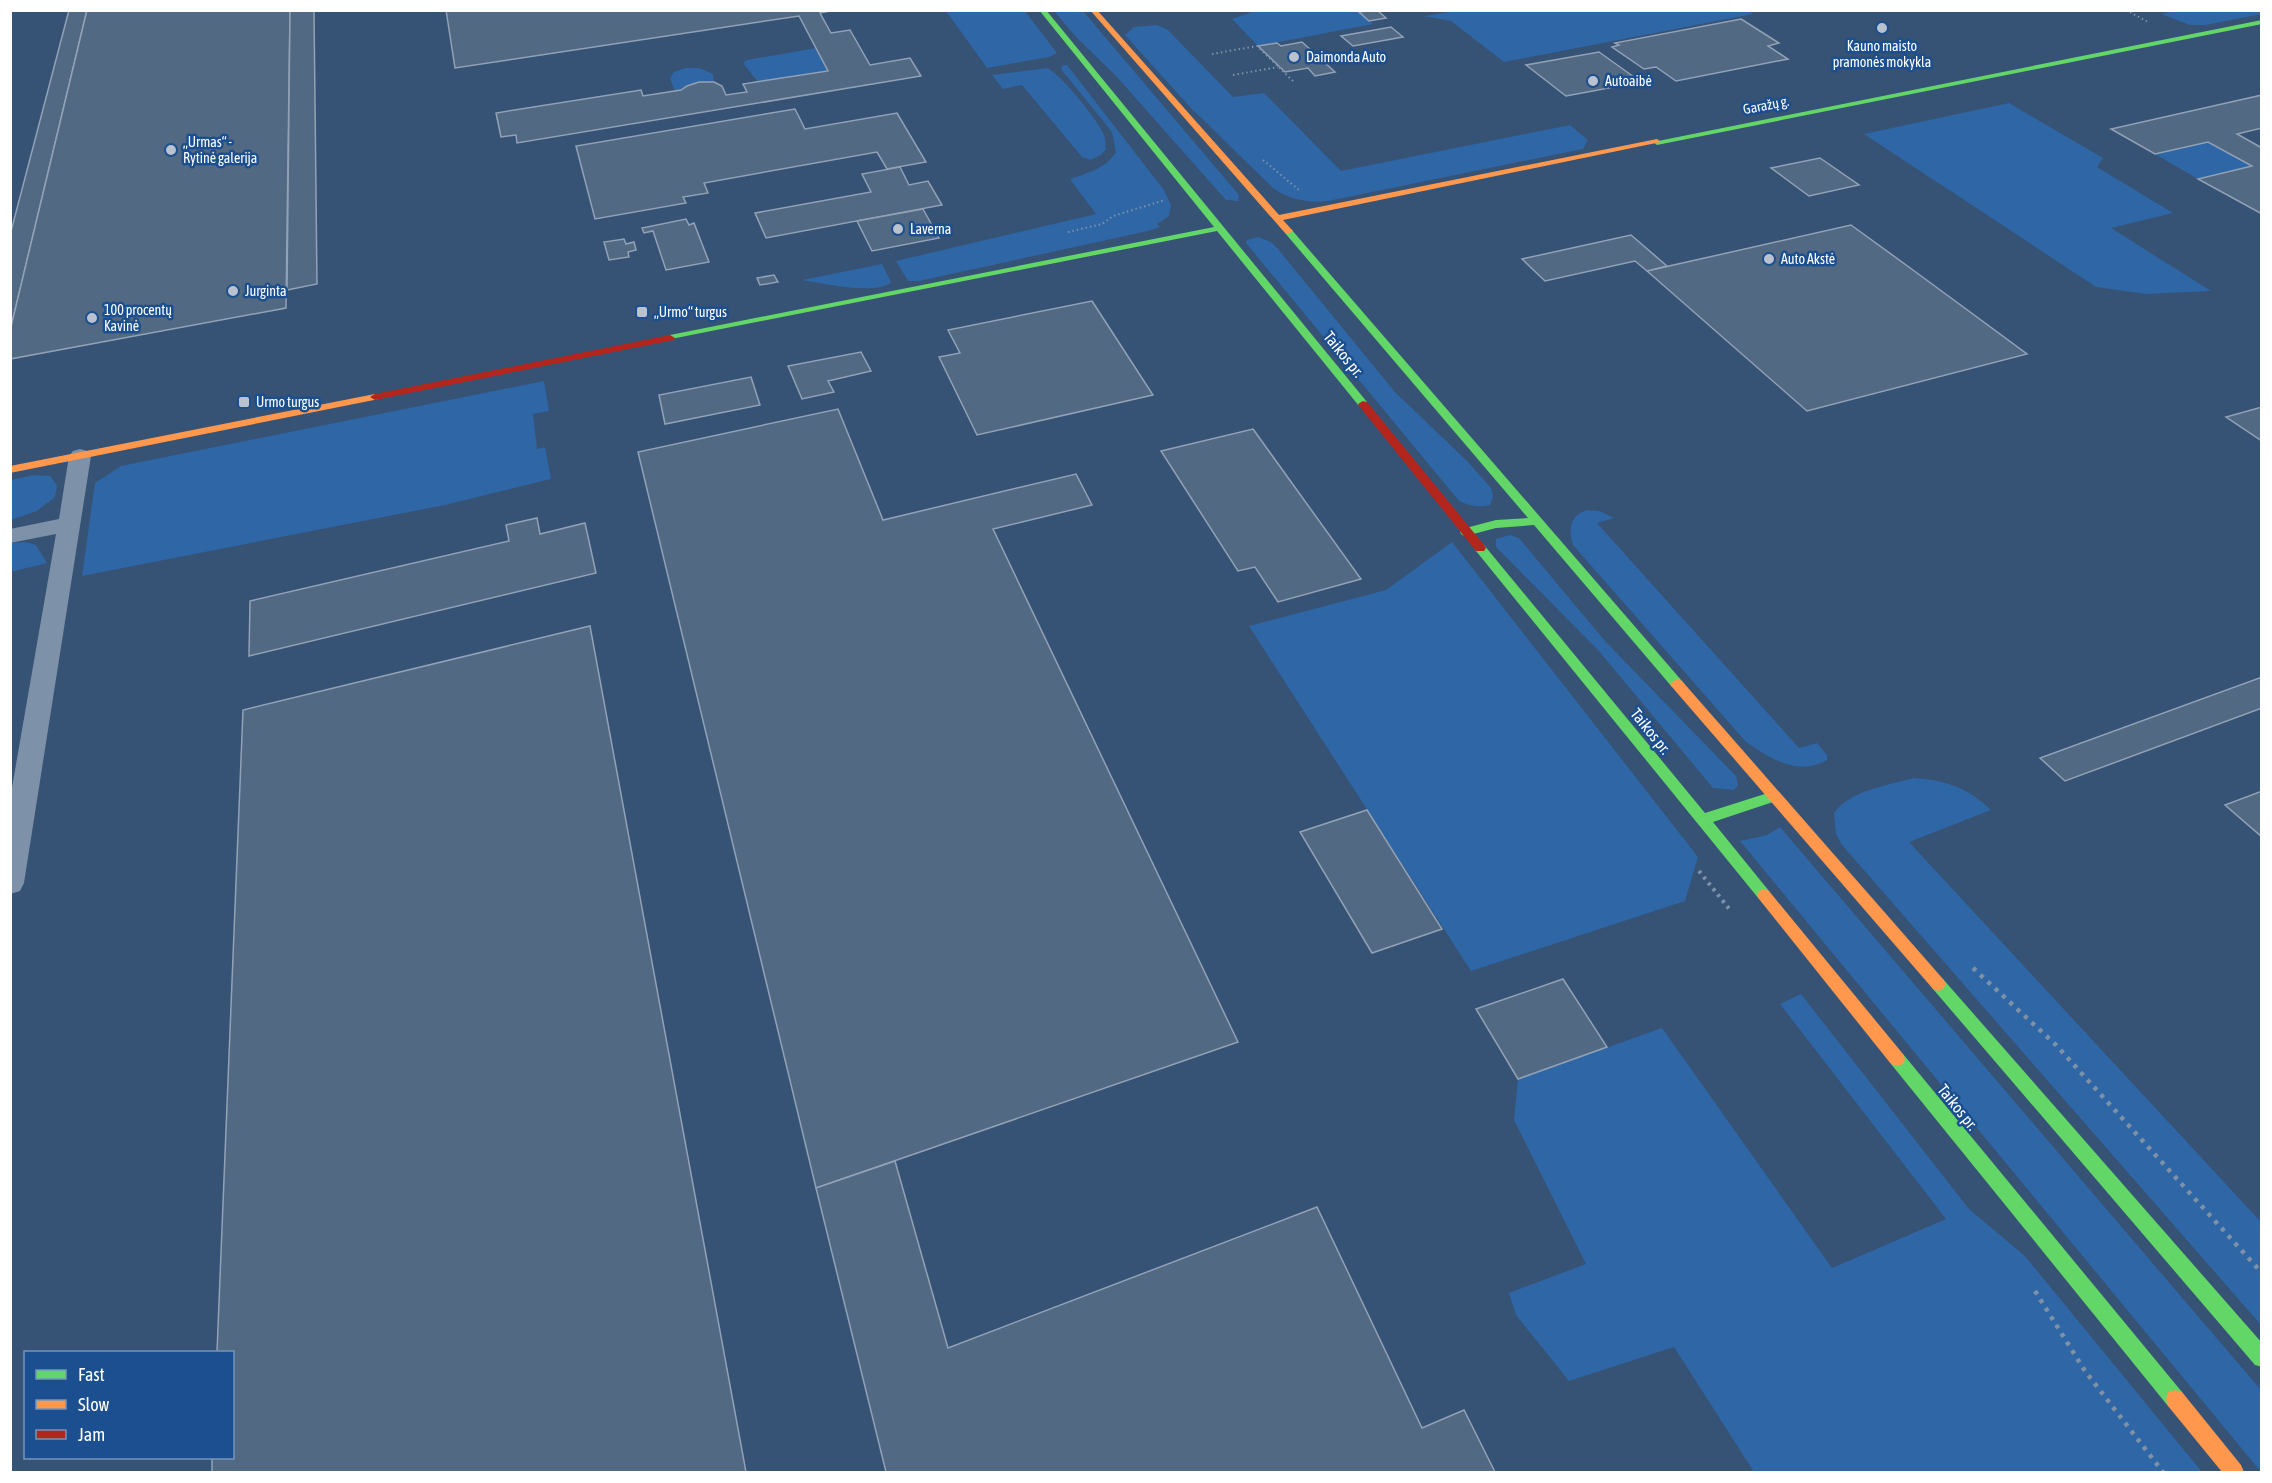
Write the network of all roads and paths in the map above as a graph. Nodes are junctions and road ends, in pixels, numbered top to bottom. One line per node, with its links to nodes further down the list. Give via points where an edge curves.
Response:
1 (1041, 10): 13 (main road, Taikos pr.)
2 (1093, 10): 10 (main road)
3 (2126, 10): 5 (path)
4 (2262, 22): 10 (main road, Garažų g.)
5 (2157, 26)
6 (1212, 54): 7 (path, via 1257,46)
7 (1278, 67): 8 (path); 9 (path)
8 (1233, 75)
9 (1295, 83)
10 (1277, 218): 11 (main road, Garažų g.); 16 (main road)
11 (1259, 221)
12 (1240, 224): 13 (main road)
13 (1220, 228): 14 (main road); 18 (main road, Taikos pr.)
14 (80, 456): 15 (main road); 17 (street)
15 (10, 470)
16 (1536, 521): 18 (main road, via 1496,524); 20 (main road)
17 (69, 524): 19 (street); 22 (street)
18 (1466, 532): 21 (main road, Taikos pr.)
19 (10, 536)
20 (1774, 796): 21 (main road); 25 (main road)
21 (1702, 819): 26 (main road, Taikos pr.)
22 (10, 883)
23 (1965, 961): 24 (path, via 2056,1045)
24 (2262, 1273)
25 (2262, 1358)
26 (2234, 1473)

